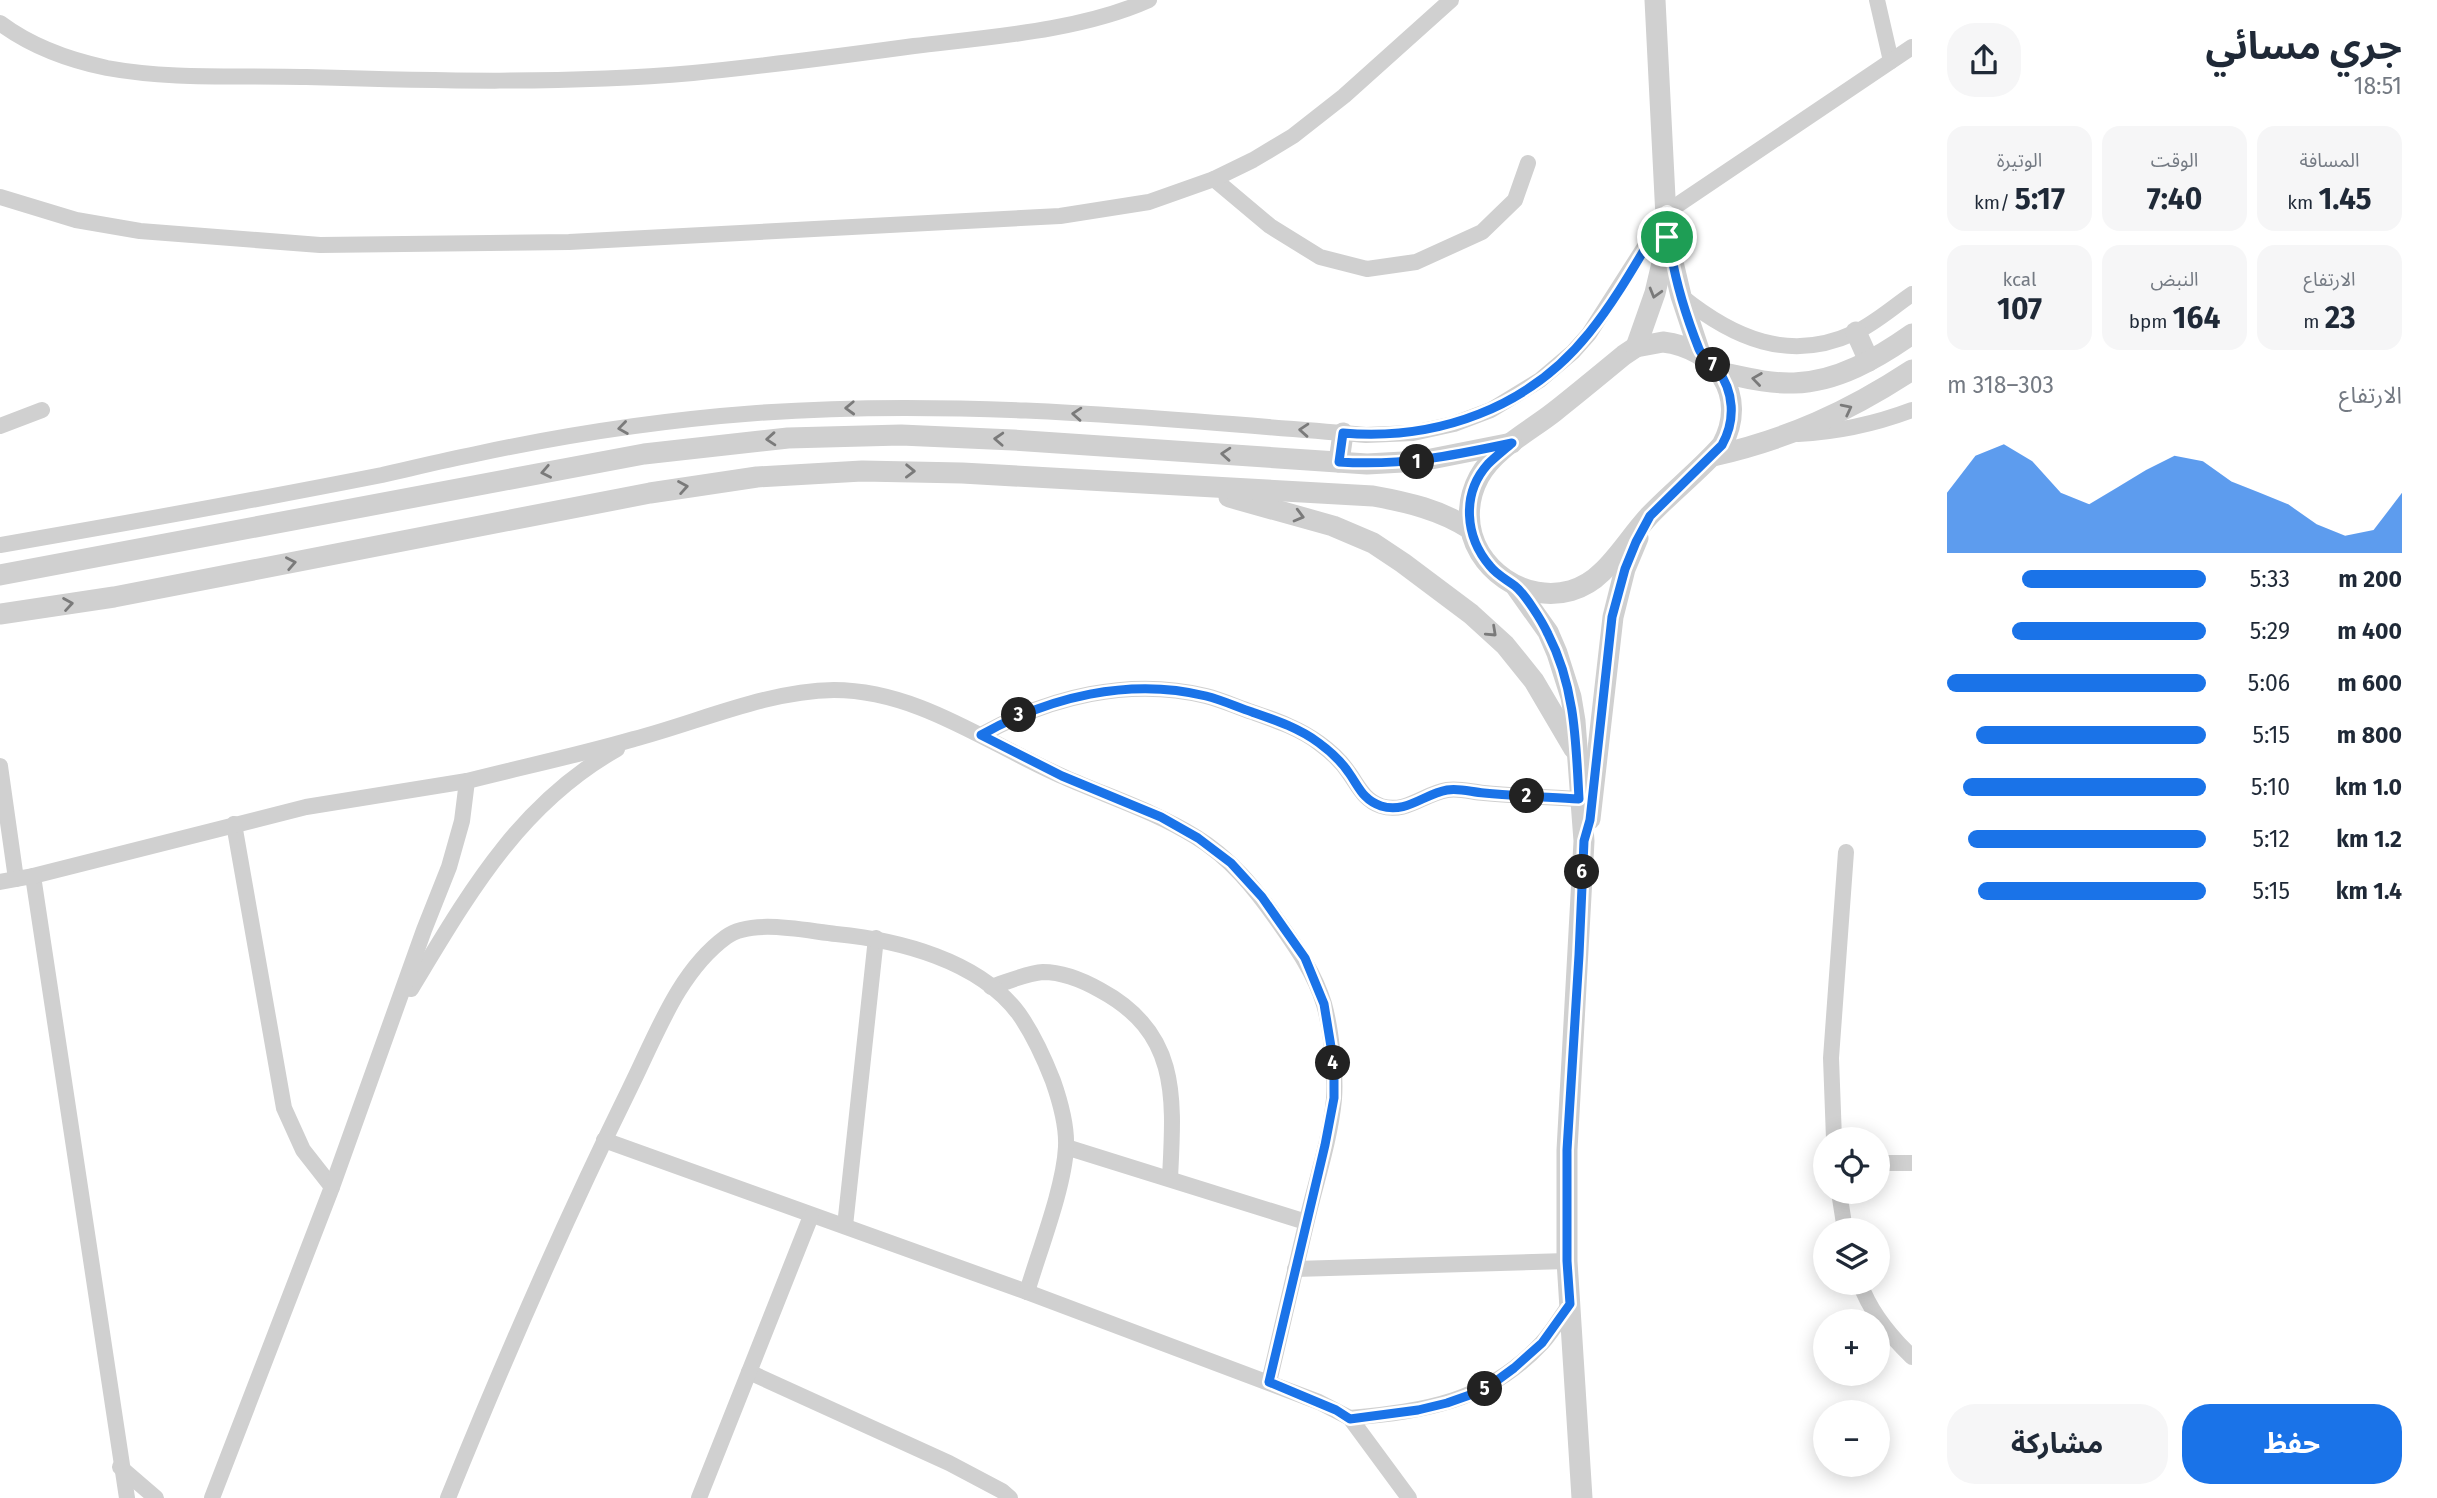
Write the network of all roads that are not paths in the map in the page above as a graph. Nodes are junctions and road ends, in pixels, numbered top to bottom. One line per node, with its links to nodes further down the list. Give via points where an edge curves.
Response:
1 (1149, 0): 5 (street, via 1091,20 817,59 691,73 442,81 176,75 111,68 42,48)
2 (1451, 0): 9 (street, via 1293,136)
3 (1655, 0): 11 (street)
4 (1877, 0): 7 (street)
5 (0, 23)
6 (1912, 47): 7 (street)
7 (1891, 61): 11 (street)
8 (1528, 163): 9 (street, via 1515,200 1482,232 1416,262 1367,269 1320,257 1270,226)
9 (1214, 178): 10 (street, via 1149,202 1060,216 569,242 320,245 206,237 76,220)
10 (0, 197)
11 (1667, 212): 12 (street); 27 (street, via 1589,334 1525,391 1482,414 1433,429 1390,435)
12 (1667, 237): 14 (street); 17 (street, one-way to 17, via 1655,293)
13 (1912, 294): 15 (street)
14 (1681, 296): 15 (street, via 1718,323 1773,345 1815,346); 18 (street)
15 (1856, 332): 19 (street)
16 (1912, 334): 19 (street)
17 (1636, 347): 18 (street, via 1662,342); 29 (street)
18 (1700, 353): 21 (street)
19 (1869, 361): 21 (street, one-way to 21, via 1834,375 1794,383)
20 (1912, 370): 28 (street, one-way to 20, via 1849,409)
21 (1719, 372): 30 (street, via 1730,396 1731,421)
22 (1912, 403): 25 (street)
23 (42, 410): 26 (street)
24 (1912, 410): 25 (street)
25 (1891, 418): 28 (street, via 1845,430)
26 (0, 426)
27 (1343, 433): 31 (street); 35 (street, one-way to 35, via 963,408 756,413 548,440)
28 (1789, 435): 30 (street)
29 (1512, 443): 31 (street, via 1422,461); 34 (street, via 1479,476 1470,502)
30 (1713, 456): 33 (street)
31 (1339, 462): 36 (street, one-way to 36, via 957,436 751,440 644,454)
32 (1186, 485): 34 (street, via 1373,496 1424,508); 38 (street, one-way to 32, via 114,597 650,493 757,477 912,471); 41 (street, one-way to 41, via 1333,526 1396,558 1505,645 1534,681)
33 (1650, 516): 37 (street, via 1603,571 1580,587 1553,594); 46 (street, via 1625,569 1612,617)
34 (1470, 529): 37 (street, via 1488,564)
35 (0, 545)
36 (0, 575)
37 (1516, 587): 41 (street, via 1557,653 1571,697)
38 (0, 614)
39 (981, 735): 40 (street, via 880,694 835,690 789,695); 44 (street, via 1024,713 1072,697 1126,690 1180,692 1207,696 1308,735 1336,757 1362,794 1379,805 1406,806 1458,789); 61 (street, via 1198,838 1231,863 1262,897 1305,958 1324,1004 1334,1065 1334,1098)
40 (634, 739): 43 (street); 52 (street, via 584,770 518,829 480,877)
41 (1576, 752): 44 (street)
42 (0, 766): 49 (street)
43 (467, 780): 45 (street); 52 (street, via 449,867)
44 (1579, 799): 46 (street)
45 (234, 824): 48 (street); 59 (street, via 282,1100 303,1150)
46 (1584, 841): 63 (street, via 1567,1150)
47 (1846, 852): 53 (street, via 1831,1058)
48 (33, 876): 49 (street); 72 (street)
49 (8, 881)
50 (876, 938): 51 (street, via 918,949); 54 (street, via 758,926 729,934 703,957 675,998); 62 (street)
51 (991, 986): 55 (street, via 1018,1013 1045,1058 1060,1101); 58 (street, via 1043,972 1065,975 1117,999 1139,1017 1155,1040 1169,1078 1173,1109)
52 (395, 1015): 59 (street)
53 (1834, 1127)
54 (604, 1140): 60 (street); 77 (street)
55 (1066, 1147): 58 (street); 65 (street)
56 (1890, 1163): 57 (street)
57 (1912, 1163)
58 (1170, 1178): 61 (street)
59 (332, 1187): 73 (street)
60 (811, 1216): 62 (street); 69 (street)
61 (1306, 1222): 64 (street)
62 (845, 1226): 65 (street)
63 (1567, 1261): 64 (street); 67 (street)
64 (1295, 1269): 70 (street)
65 (1027, 1292): 70 (street)
66 (1864, 1295): 68 (street, via 1889,1335)
67 (1570, 1304): 71 (street, via 1542,1343 1484,1390 1418,1410); 81 (street)
68 (1912, 1357)
69 (749, 1372): 78 (street); 79 (street, via 949,1463)
70 (1269, 1382): 71 (street)
71 (1350, 1419): 80 (street)
72 (120, 1467): 74 (street); 75 (street)
73 (216, 1491): 76 (street)
74 (127, 1498)
75 (156, 1498)
76 (198, 1498)
77 (448, 1498)
78 (699, 1498)
79 (1010, 1498)
80 (1409, 1498)
81 (1582, 1498)

